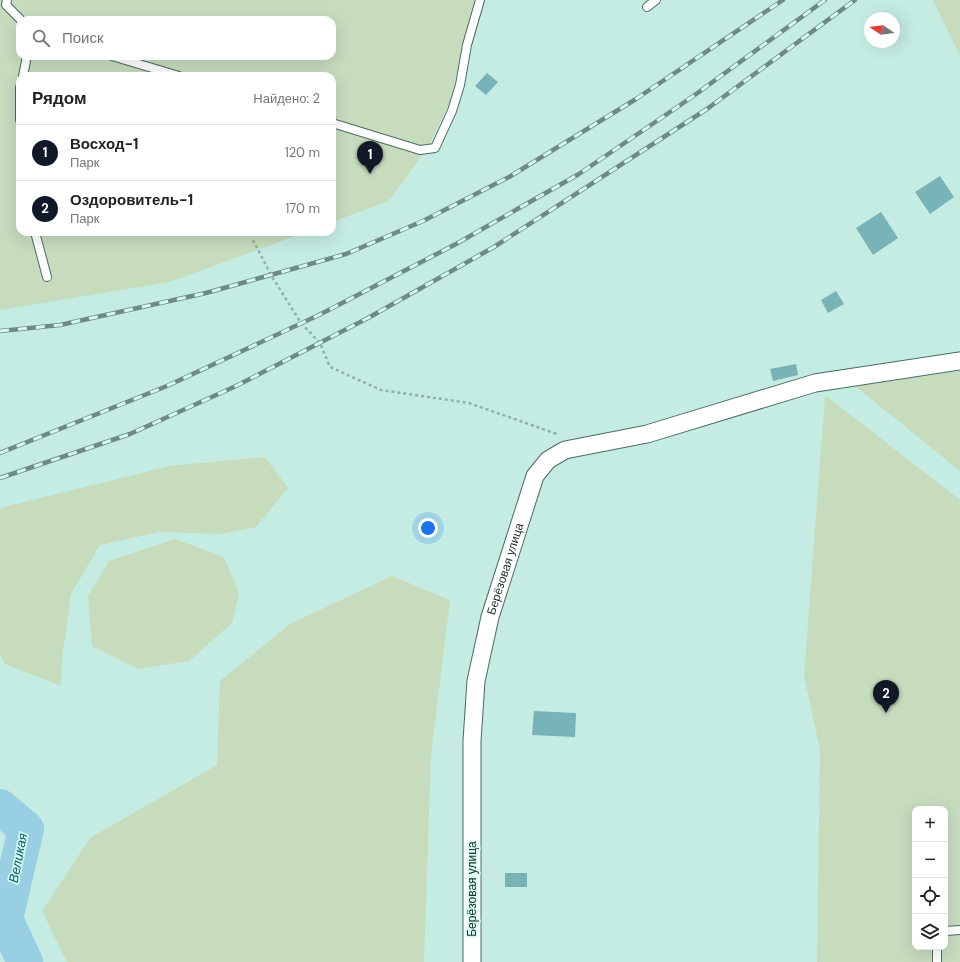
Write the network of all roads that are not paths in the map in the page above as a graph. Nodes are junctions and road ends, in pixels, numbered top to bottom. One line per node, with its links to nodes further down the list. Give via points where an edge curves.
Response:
1 (656, 0): 4 (lane)
2 (478, 1): 10 (lane, via 460,85 452,111 435,148 420,150)
3 (4, 3): 5 (lane)
4 (647, 7)
5 (17, 16)
6 (26, 60): 8 (lane)
7 (126, 60): 9 (lane)
8 (24, 72)
9 (166, 72)
10 (336, 124)
11 (36, 236): 12 (lane)
12 (47, 277)
13 (960, 361): 17 (street, Берёзовая улица, via 815,383 647,434 565,450 548,460 535,476 490,617 476,681 472,741)
14 (960, 930): 15 (lane)
15 (948, 931)
16 (937, 950): 18 (lane)
17 (472, 962)
18 (937, 962)

